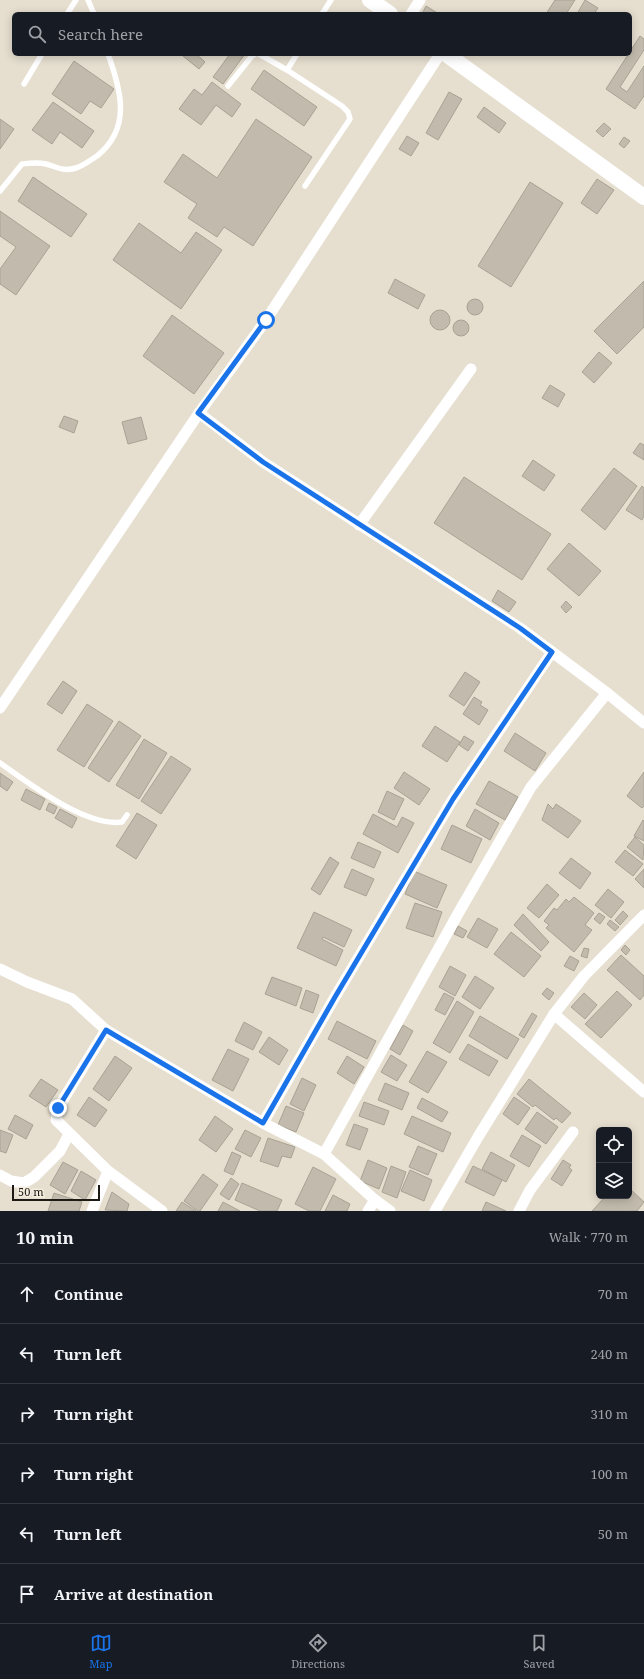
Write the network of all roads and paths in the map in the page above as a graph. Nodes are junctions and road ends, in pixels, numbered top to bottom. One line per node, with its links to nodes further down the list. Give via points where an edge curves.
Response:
1 (76, 0): 6 (lane)
2 (88, 0): 7 (lane)
3 (331, 0): 8 (lane)
4 (370, 0): 9 (street)
5 (420, 0): 10 (street)
6 (68, 12)
7 (93, 12)
8 (323, 12)
9 (387, 12)
10 (412, 12)
11 (41, 56): 19 (lane)
12 (109, 56): 22 (lane, via 121,99 120,120 106,148 76,168 60,170 48,164 22,164)
13 (252, 56): 20 (lane)
14 (262, 56): 18 (lane)
15 (296, 56): 18 (lane)
16 (439, 56): 25 (street, via 266,320)
17 (449, 56): 23 (street)
18 (287, 70): 21 (lane, via 342,106 350,119)
19 (24, 84)
20 (228, 86)
21 (305, 186)
22 (0, 191)
23 (644, 197)
24 (471, 369): 26 (street)
25 (198, 413): 26 (street, via 263,462); 29 (street)
26 (359, 526): 27 (street, via 520,628)
27 (552, 652): 28 (street); 38 (street, via 453,799)
28 (607, 693): 30 (street); 41 (street, via 531,787)
29 (0, 708)
30 (644, 723)
31 (0, 763): 32 (lane, via 44,793 85,816 112,823 122,822)
32 (127, 815)
33 (644, 915): 35 (street, via 584,976)
34 (0, 969): 36 (street, via 72,999)
35 (554, 1014): 37 (street); 49 (street)
36 (106, 1030): 38 (street); 40 (street, via 58,1108 56,1120)
37 (644, 1092)
38 (263, 1123): 41 (street)
39 (573, 1132): 50 (street, via 530,1190)
40 (69, 1134): 42 (street); 43 (street, via 60,1151 34,1177 24,1182 11,1181)
41 (324, 1154): 44 (street)
42 (108, 1171): 45 (street); 46 (street)
43 (0, 1176)
44 (375, 1200): 47 (street); 48 (street)
45 (92, 1211)
46 (162, 1211)
47 (368, 1211)
48 (390, 1211)
49 (435, 1211)
50 (519, 1211)

